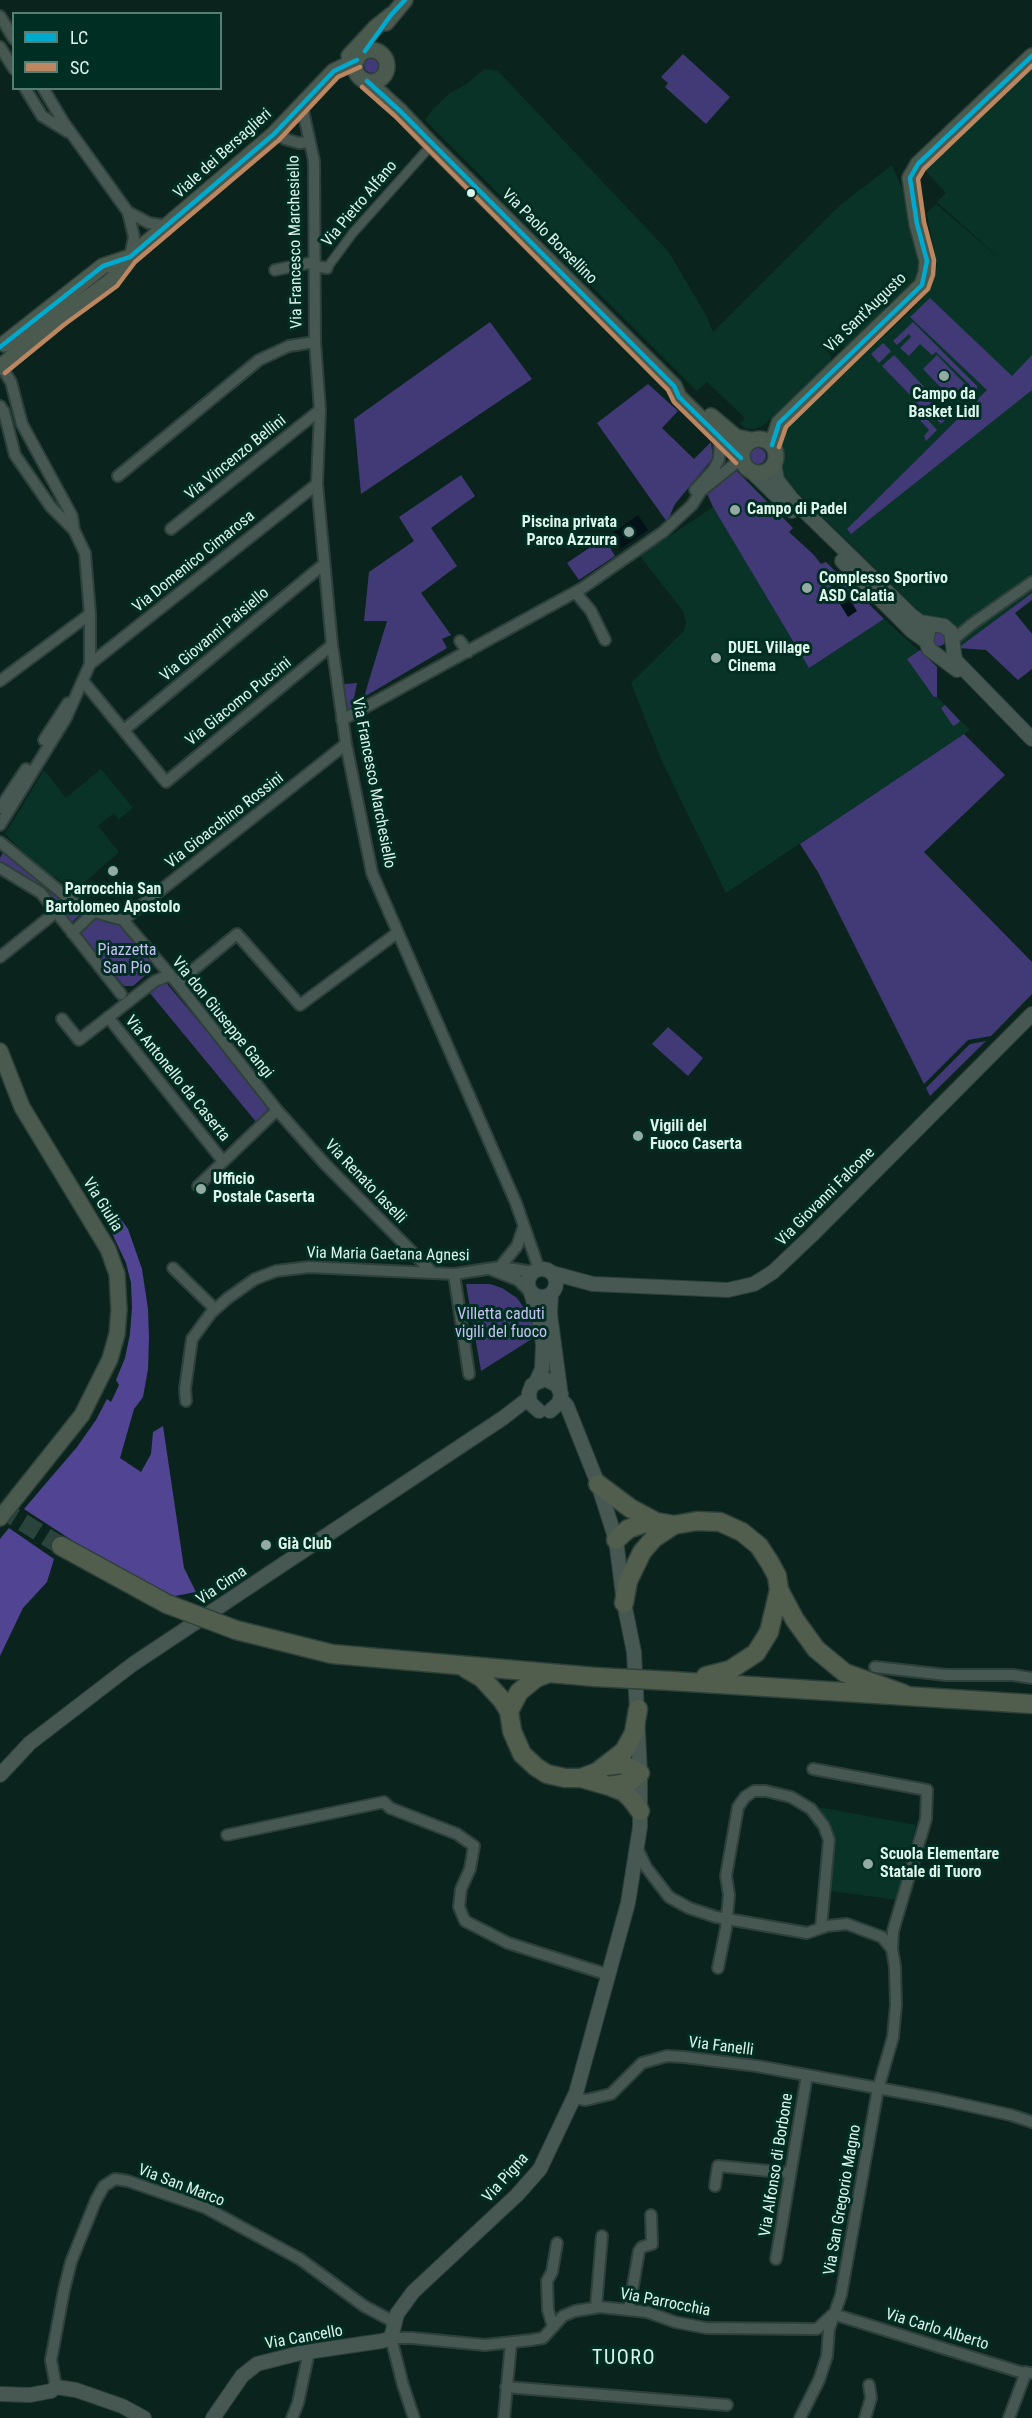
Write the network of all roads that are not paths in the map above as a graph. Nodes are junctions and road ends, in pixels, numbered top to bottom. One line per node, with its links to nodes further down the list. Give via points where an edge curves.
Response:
1 (405, 0): 2 (main road)
2 (391, 15): 8 (main road); 9 (main road, Viale dei Bersaglieri)
3 (0, 16): 4 (street)
4 (12, 36)
5 (0, 47): 7 (street)
6 (1032, 56): 35 (main road, Via Sant'Augusto, via 918,164 910,178 927,261 922,285 779,423)
7 (12, 66)
8 (361, 66): 9 (main road); 10 (main road, via 377,81); 10 (main road, Via Paolo Borsellino, via 375,50 388,65); 14 (main road, Via Paolo Borsellino)
9 (334, 71): 13 (main road, Viale dei Bersaglieri)
10 (385, 75): 14 (main road, Via Paolo Borsellino)
11 (26, 90): 16 (street, via 42,116)
12 (44, 90): 16 (street)
13 (302, 106): 15 (main road, Viale dei Bersaglieri); 17 (street, Via Francesco Marchesiello)
14 (400, 111): 28 (main road, Via Paolo Borsellino)
15 (276, 132): 17 (street, via 292,141); 20 (main road, Viale dei Bersaglieri)
16 (73, 136): 19 (street)
17 (309, 142): 22 (street, Via Francesco Marchesiello, via 314,161)
18 (427, 150): 23 (street, Via Pietro Alfano)
19 (128, 212): 20 (street, via 149,223); 21 (street, via 134,237)
20 (169, 226): 21 (main road, Viale dei Bersaglieri)
21 (130, 257): 26 (main road, Viale dei Bersaglieri, via 103,266); 27 (main road, Viale dei Bersaglieri, via 112,280)
22 (312, 263): 23 (street, Via Pietro Alfano); 24 (street); 25 (street, Via Francesco Marchesiello)
23 (327, 268)
24 (275, 270)
25 (315, 342): 30 (street, Via Francesco Marchesiello); 39 (street, Via Francesco Marchesiello, via 289,346 259,360)
26 (4, 344)
27 (0, 366): 31 (street, via 10,382)
28 (674, 386): 33 (main road, Via Paolo Borsellino); 34 (main road, Via Paolo Borsellino, via 685,391 736,437)
29 (0, 406): 32 (street)
30 (320, 410): 40 (street, Via Francesco Marchesiello); 42 (street, Via Vincenzo Bellini)
31 (22, 424): 32 (street); 43 (street, via 72,516)
32 (8, 433): 43 (street, via 15,455 31,481)
33 (720, 439): 36 (main road, Via Paolo Borsellino); 41 (street, via 714,469 685,502)
34 (751, 440): 35 (main road, via 765,439); 36 (main road, via 743,448)
35 (772, 445): 37 (main road)
36 (741, 458): 38 (main road); 41 (street)
37 (774, 464): 38 (main road, via 768,471); 49 (street, via 777,480 806,514 917,620)
38 (753, 472): 53 (street)
39 (118, 476)
40 (317, 484): 44 (street, Via Francesco Marchesiello); 56 (street, Via Domenico Cimarosa)
41 (683, 511): 46 (street, via 663,532)
42 (171, 529)
43 (74, 530): 47 (street, via 85,553)
44 (324, 564): 52 (street, Via Francesco Marchesiello); 60 (street, Via Giovanni Paisiello)
45 (1032, 582): 48 (street)
46 (575, 592): 50 (street, via 591,611); 55 (street)
47 (90, 614): 56 (street); 57 (street)
48 (972, 624): 49 (street); 54 (street)
49 (942, 626): 53 (street, via 931,628); 54 (street, via 951,632)
50 (605, 640)
51 (460, 642): 55 (street)
52 (332, 645): 59 (street, Via Francesco Marchesiello); 60 (street, Via Giacomo Puccini, via 165,782)
53 (929, 646): 54 (street)
54 (951, 650): 61 (street, via 955,660); 63 (street)
55 (468, 652): 59 (street)
56 (90, 664): 58 (street)
57 (0, 681)
58 (82, 685): 60 (street); 64 (street); 65 (street)
59 (342, 720): 62 (street, Via Francesco Marchesiello)
60 (124, 730)
61 (1032, 739)
62 (346, 744): 70 (street, Via Gioacchino Rossini); 72 (street, Via Francesco Marchesiello, via 372,873)
63 (1032, 749)
64 (0, 808)
65 (0, 825)
66 (0, 846): 69 (street, via 73,902)
67 (0, 868): 68 (street, via 41,893)
68 (56, 912): 71 (street); 73 (street)
69 (94, 912): 70 (street); 71 (street)
70 (123, 920): 74 (street, Via don Giuseppe Gangi)
71 (72, 933): 76 (street)
72 (397, 933): 75 (street, via 300,1005 237,934); 85 (street, Via Francesco Marchesiello)
73 (0, 957)
74 (156, 959): 75 (street, Via don Giuseppe Gangi); 76 (street, via 152,974 134,990)
75 (174, 979): 77 (street, via 159,978); 82 (street, Via don Giuseppe Gangi)
76 (121, 994): 77 (street)
77 (122, 1006): 79 (street)
78 (1032, 1014): 91 (street, Via Giovanni Falcone, via 812,1235 773,1272 754,1284 728,1290)
79 (108, 1017): 80 (street, via 79,1040); 83 (street, Via Antonello da Caserta)
80 (62, 1019)
81 (0, 1051): 104 (main road, Via Giulia, via 22,1107 102,1238 117,1274 119,1310 117,1334 97,1389 82,1415)
82 (277, 1110): 83 (street); 89 (street, Via Renato Iaselli)
83 (223, 1161): 84 (street)
84 (198, 1186)
85 (524, 1226): 87 (street, via 517,1246); 88 (street, Via Francesco Marchesiello)
86 (173, 1268): 94 (street)
87 (496, 1269): 88 (street, Via Maria Gaetana Agnesi); 90 (street, Via Maria Gaetana Agnesi); 92 (street, Via Maria Gaetana Agnesi, via 518,1280)
88 (541, 1271): 91 (street, Via Giovanni Falcone); 92 (street, via 527,1282); 93 (street, via 556,1285)
89 (433, 1273): 90 (street, Via Maria Gaetana Agnesi); 94 (street, Via Maria Gaetana Agnesi, via 309,1267 276,1271 255,1279)
90 (454, 1274): 95 (street)
91 (593, 1284): 93 (street, Via Giovanni Falcone)
92 (530, 1292): 93 (street, via 542,1298); 96 (street, via 543,1344 542,1369)
93 (552, 1293): 97 (street, via 550,1314)
94 (215, 1309): 99 (street, Via Maria Gaetana Agnesi, via 192,1339 184,1389)
95 (469, 1374)
96 (536, 1382): 97 (street, via 550,1380); 98 (street)
97 (560, 1394): 100 (street, via 557,1407); 102 (street)
98 (529, 1398): 100 (street, via 530,1403); 101 (street, Via Cima)
99 (186, 1401)
100 (544, 1411): 101 (street, Via Cima); 102 (street)
101 (503, 1418): 122 (street, Via Cima, via 133,1664 30,1743)
102 (575, 1428): 103 (street)
103 (598, 1484): 105 (highway); 106 (street)
104 (0, 1518)
105 (655, 1530): 106 (highway, via 642,1524 628,1529); 108 (highway, via 697,1521 720,1522 742,1532 759,1546 770,1563); 109 (highway, via 633,1567)
106 (616, 1540): 109 (street)
107 (61, 1546): 110 (highway, bridge, via 166,1604 236,1630 332,1654)
108 (779, 1590): 114 (highway, via 769,1632 756,1653 730,1671); 115 (highway, via 816,1649 845,1673)
109 (624, 1603): 117 (street, via 634,1652)
110 (461, 1666): 112 (highway); 118 (highway, via 488,1684)
111 (875, 1667): 113 (street, via 946,1675)
112 (549, 1673): 114 (highway, bridge); 118 (highway, via 519,1692)
113 (1032, 1678)
114 (679, 1680): 115 (highway)
115 (904, 1694): 116 (highway)
116 (1032, 1704)
117 (638, 1709): 119 (highway, via 634,1733 624,1751); 121 (street)
118 (508, 1711): 123 (highway, via 522,1754 536,1767 547,1774)
119 (606, 1767): 121 (highway, via 622,1764); 123 (highway)
120 (813, 1769): 130 (street, Via San Gregorio Magno, via 927,1790 926,1819 893,1931)
121 (640, 1773): 124 (highway, via 627,1783); 125 (street)
122 (0, 1775)
123 (581, 1778): 124 (highway)
124 (609, 1786): 125 (highway, via 624,1792)
125 (640, 1811): 127 (street)
126 (227, 1835): 132 (street, via 384,1802 390,1808 457,1834 474,1846 461,1889 459,1907 465,1921 508,1943)
127 (637, 1848): 128 (street, via 651,1875 669,1897 688,1908); 132 (street)
128 (727, 1919): 129 (street, via 807,1933); 129 (street, via 726,1876 738,1807 754,1791 766,1791 804,1803 824,1826 829,1840); 131 (street)
129 (821, 1928): 130 (street, via 847,1924 882,1937)
130 (892, 1949): 134 (street, Via San Gregorio Magno, via 893,2034)
131 (718, 1968)
132 (609, 1976): 135 (street, Via Pigna)
133 (807, 2075): 134 (street, Via Fanelli); 135 (street, Via Fanelli, via 667,2056 642,2063 611,2094 586,2100); 137 (street, Via Alfonso di Borbone)
134 (878, 2089): 136 (street, Via Fanelli); 145 (street, Via San Gregorio Magno, via 841,2295)
135 (574, 2098): 146 (street, Via Pigna, via 540,2169 413,2292)
136 (1032, 2122)
137 (790, 2173): 138 (street, via 718,2166); 142 (street, Via Alfonso di Borbone)
138 (716, 2186)
139 (651, 2215): 144 (street, via 652,2244 639,2251)
140 (602, 2236): 143 (street)
141 (557, 2244): 147 (street, via 547,2281)
142 (776, 2259)
143 (596, 2307): 144 (street, Via Parrocchia); 147 (street, Via Parrocchia, via 563,2316)
144 (628, 2309): 145 (street, Via Parrocchia, via 706,2328 817,2329)
145 (833, 2314): 151 (street, Via Carlo Alberto); 162 (street, Via San Gregorio Magno, via 827,2356)
146 (394, 2322): 148 (street, Via Pigna); 153 (street, Via San Marco, via 364,2306 300,2259 206,2208 115,2178 96,2199 71,2262 51,2360)
147 (553, 2327): 149 (street, Via Parrocchia, via 543,2338)
148 (391, 2338): 149 (street, Via Parrocchia, via 485,2345); 150 (street, Via Cancello); 160 (street)
149 (511, 2343): 154 (street)
150 (309, 2352): 158 (street, Via Cancello, via 257,2364 242,2376); 159 (street)
151 (1029, 2373): 164 (street)
152 (869, 2385): 163 (street, via 871,2398)
153 (56, 2387): 155 (street, via 30,2395); 157 (street, via 89,2393)
154 (506, 2387): 156 (street); 161 (street)
155 (0, 2394)
156 (727, 2405)
157 (144, 2418)
158 (213, 2418)
159 (292, 2418)
160 (414, 2418)
161 (504, 2418)
162 (800, 2418)
163 (866, 2418)
164 (1009, 2418)

